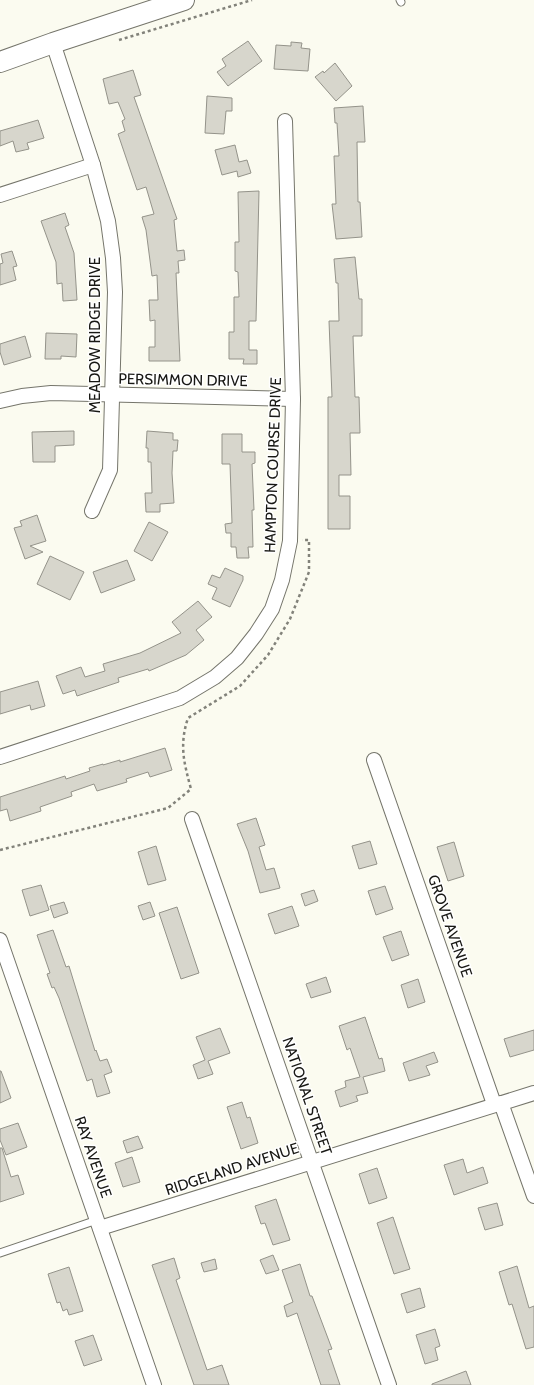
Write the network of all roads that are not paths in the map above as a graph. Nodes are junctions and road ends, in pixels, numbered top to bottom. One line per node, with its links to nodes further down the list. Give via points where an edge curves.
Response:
1 (184, 0): 2 (street)
2 (53, 43): 3 (street); 5 (street, MEADOW RIDGE DRIVE)
3 (0, 62)
4 (285, 121): 8 (street, HAMPTON COURSE DRIVE)
5 (93, 165): 6 (street); 7 (street, MEADOW RIDGE DRIVE, via 108,221 114,258)
6 (0, 195)
7 (112, 396): 8 (street, PERSIMMON DRIVE); 9 (street, PERSIMMON DRIVE, via 40,394); 10 (street, MEADOW RIDGE DRIVE, via 110,470)
8 (293, 399): 11 (street, HAMPTON COURSE DRIVE, via 290,541 282,580 272,609 247,646 215,677 180,698)
9 (0, 401)
10 (92, 511)
11 (0, 757)
12 (374, 760): 16 (street, GROVE AVENUE)
13 (192, 819): 17 (street, NATIONAL STREET)
14 (0, 940): 19 (street, RAY AVENUE)
15 (534, 1093): 16 (street, RIDGELAND AVENUE)
16 (497, 1104): 17 (street, RIDGELAND AVENUE); 18 (street, GROVE AVENUE)
17 (312, 1161): 19 (street, RIDGELAND AVENUE); 22 (street, NATIONAL STREET)
18 (534, 1196)
19 (99, 1224): 20 (lane); 21 (street, RAY AVENUE)
20 (0, 1253)
21 (154, 1385)
22 (389, 1385)

